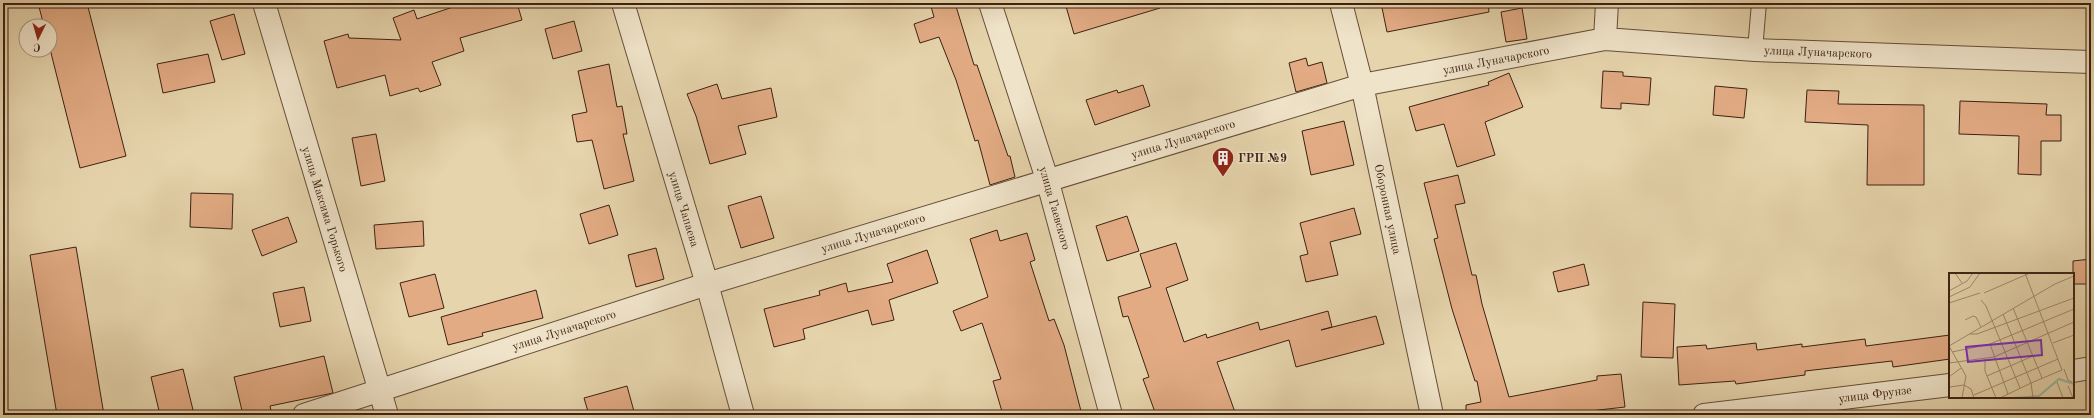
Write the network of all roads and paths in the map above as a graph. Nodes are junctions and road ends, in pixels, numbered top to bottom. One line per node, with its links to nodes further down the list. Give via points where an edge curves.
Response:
1 (265, 3): 16 (street, улица Максима Горького)
2 (623, 3): 12 (street, улица Чапаева)
3 (990, 3): 11 (street, улица Гаевского)
4 (1341, 3): 10 (street, Оборонная улица)
5 (1607, 3): 7 (street)
6 (1759, 3): 8 (lane)
7 (1605, 39): 8 (street, улица Луначарского); 10 (street, улица Луначарского)
8 (1756, 50): 9 (street, улица Луначарского)
9 (2091, 62)
10 (1362, 85): 11 (street, улица Луначарского); 21 (street, Оборонная улица)
11 (1048, 179): 12 (street, улица Луначарского); 20 (street, улица Гаевского)
12 (706, 284): 16 (street, улица Луначарского); 19 (street, улица Чапаева)
13 (2091, 368): 14 (street)
14 (2074, 371)
15 (1949, 385): 22 (street, улица Фрунзе)
16 (379, 391): 17 (street, улица Луначарского); 18 (street, улица Максима Горького)
17 (304, 415)
18 (387, 415)
19 (742, 415)
20 (1111, 415)
21 (1432, 415)
22 (1704, 415)

